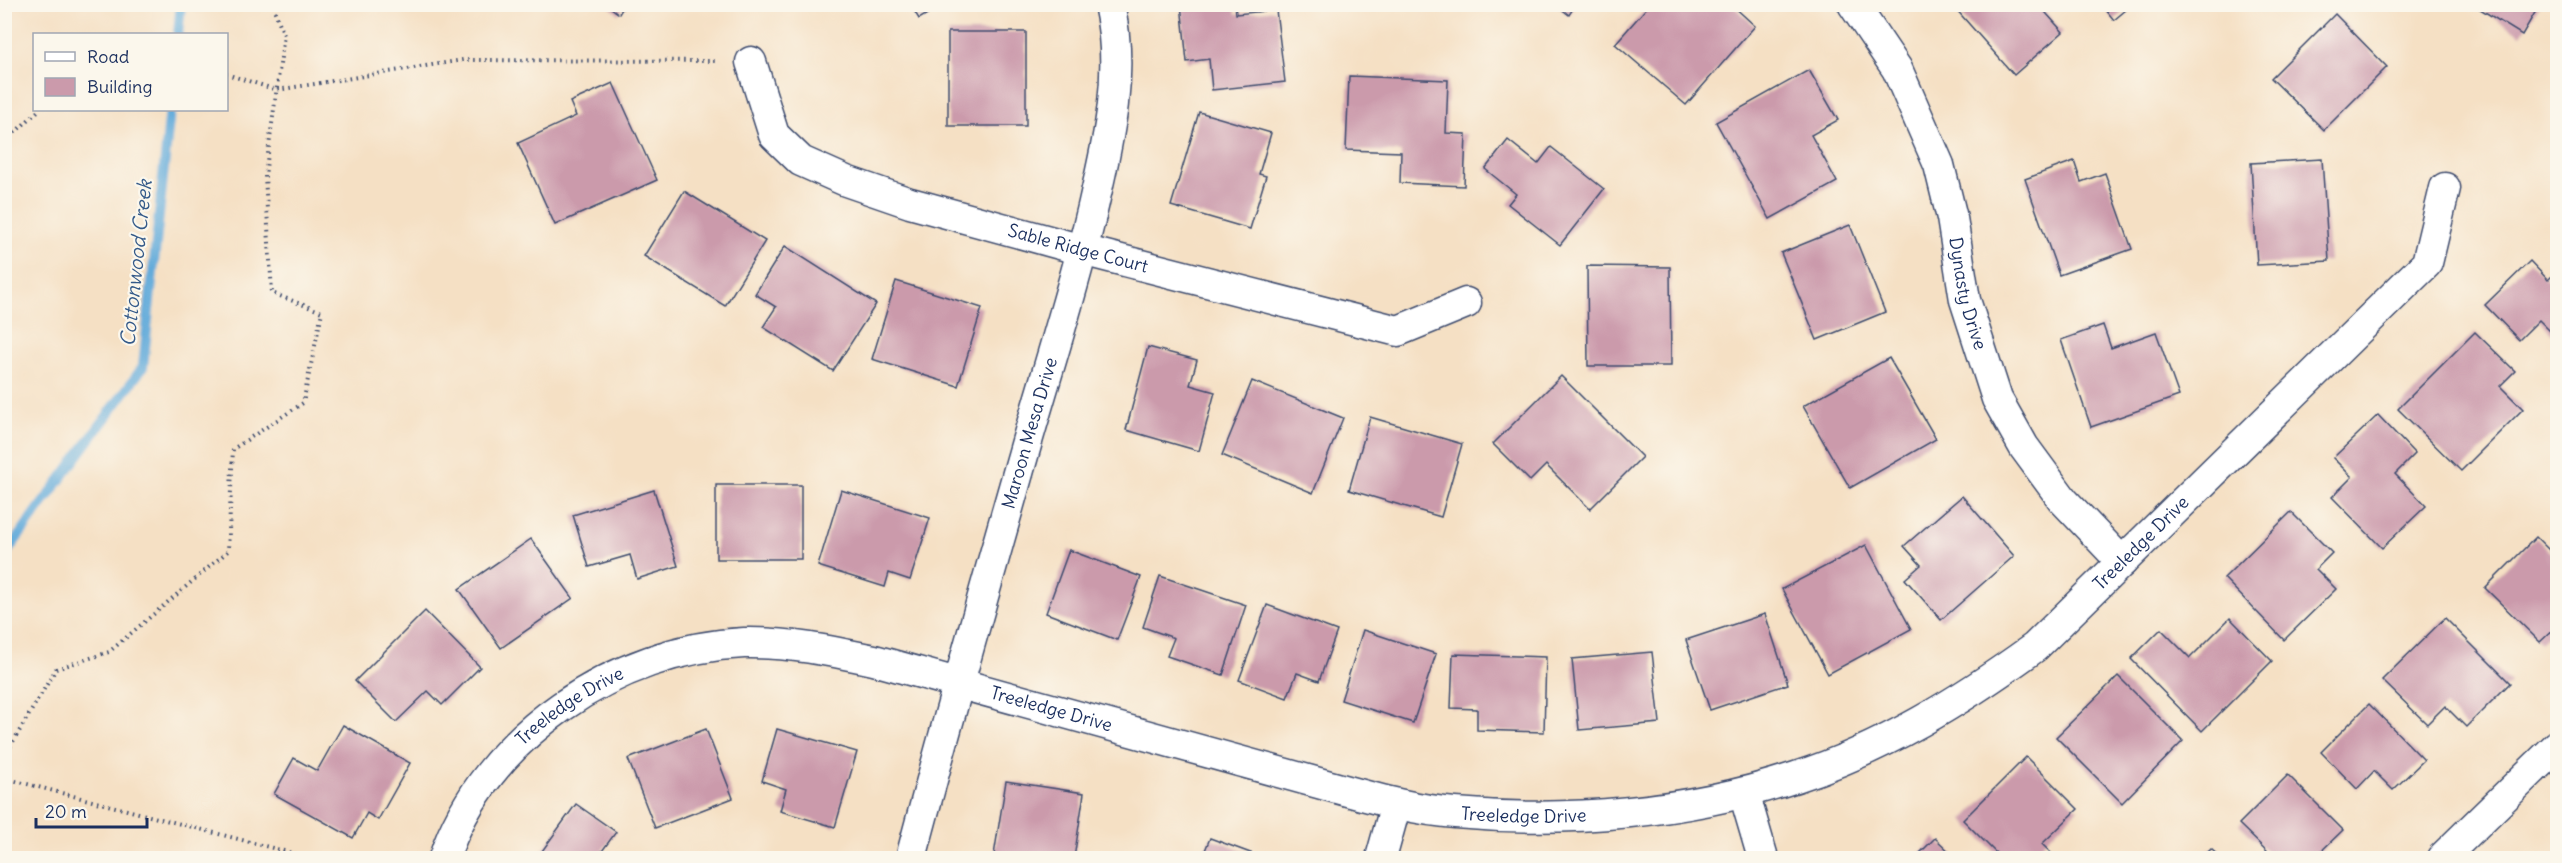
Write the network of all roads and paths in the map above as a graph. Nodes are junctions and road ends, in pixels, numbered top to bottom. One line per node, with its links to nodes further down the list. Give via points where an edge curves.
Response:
1 (272, 4): 6 (path, via 284,35)
2 (1109, 4): 10 (street, Maroon Mesa Drive, via 1116,76 1110,133)
3 (1853, 4): 12 (street, Dynasty Drive, via 1897,69 1939,165 1965,300 1997,399 2024,447 2063,500)
4 (751, 62): 6 (path, via 463,60); 10 (street, Sable Ridge Court, via 774,135 801,161 910,203)
5 (228, 75): 6 (path)
6 (277, 90): 15 (path, via 265,176 272,293 322,312 303,403 233,449 228,551 109,652 56,669)
7 (38, 111): 8 (path)
8 (4, 147)
9 (2445, 188): 12 (street, Treeledge Drive, via 2427,263)
10 (1082, 250): 11 (street, Sable Ridge Court, via 1398,331); 13 (street, Maroon Mesa Drive)
11 (1466, 303)
12 (2122, 562): 17 (street, Treeledge Drive, via 2035,647 1982,686 1868,748 1798,777)
13 (957, 683): 18 (street, Treeledge Drive); 20 (street, Treeledge Drive, via 805,646 744,643 676,652 614,675 565,705 512,747 476,793); 21 (street, Maroon Mesa Drive)
14 (2558, 745): 24 (street)
15 (4, 757)
16 (4, 778): 19 (path)
17 (1744, 793): 18 (street, Treeledge Drive, via 1688,805 1570,815 1454,813); 23 (street)
18 (1396, 804): 22 (street)
19 (311, 858)
20 (444, 858)
21 (911, 858)
22 (1381, 858)
23 (1763, 858)
24 (2442, 858)

